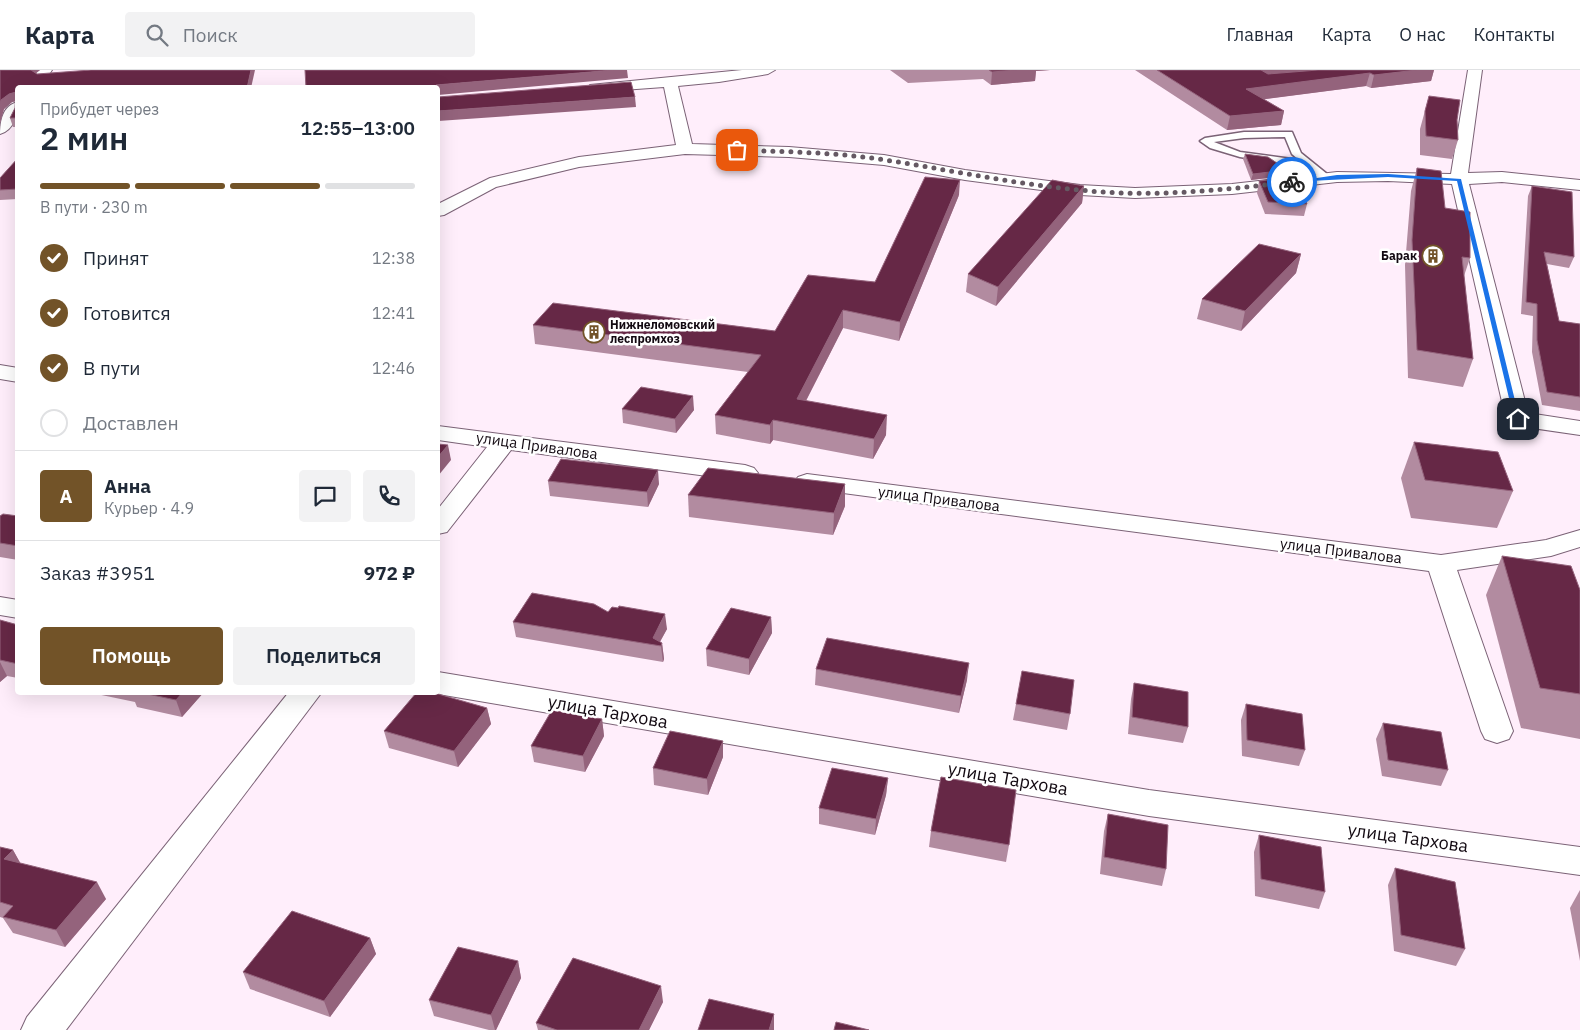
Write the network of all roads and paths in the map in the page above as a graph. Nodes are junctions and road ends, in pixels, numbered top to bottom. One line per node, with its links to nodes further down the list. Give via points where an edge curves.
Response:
1 (768, 70): 5 (street)
2 (1475, 70): 14 (street)
3 (58, 75): 4 (street)
4 (39, 78)
5 (670, 82): 6 (street); 11 (street)
6 (585, 89)
7 (15, 110): 8 (street)
8 (0, 129)
9 (15, 135): 10 (street)
10 (0, 137)
11 (685, 149): 13 (street, via 884,160 1080,190 1135,194 1232,189); 16 (street, via 579,162 490,184)
12 (1311, 165): 12 (lane, via 1297,154 1289,134 1244,135 1205,141 1212,147 1235,154); 13 (lane)
13 (1327, 178): 14 (street)
14 (1459, 179): 15 (street, via 1502,177); 19 (street, via 1518,419)
15 (1580, 185)
16 (440, 210)
17 (0, 372): 18 (street)
18 (15, 374)
19 (1580, 428)
20 (440, 433): 21 (street, улица Привалова)
21 (504, 442): 22 (street); 24 (street, улица Привалова)
22 (440, 523)
23 (1580, 538): 24 (street, улица Привалова, via 1551,548)
24 (1441, 564): 29 (street)
25 (0, 606): 26 (street)
26 (15, 608)
27 (440, 683): 30 (street, улица Тархова, via 1149,803)
28 (305, 695): 31 (street)
29 (1498, 731)
30 (1580, 861)
31 (42, 1030)

